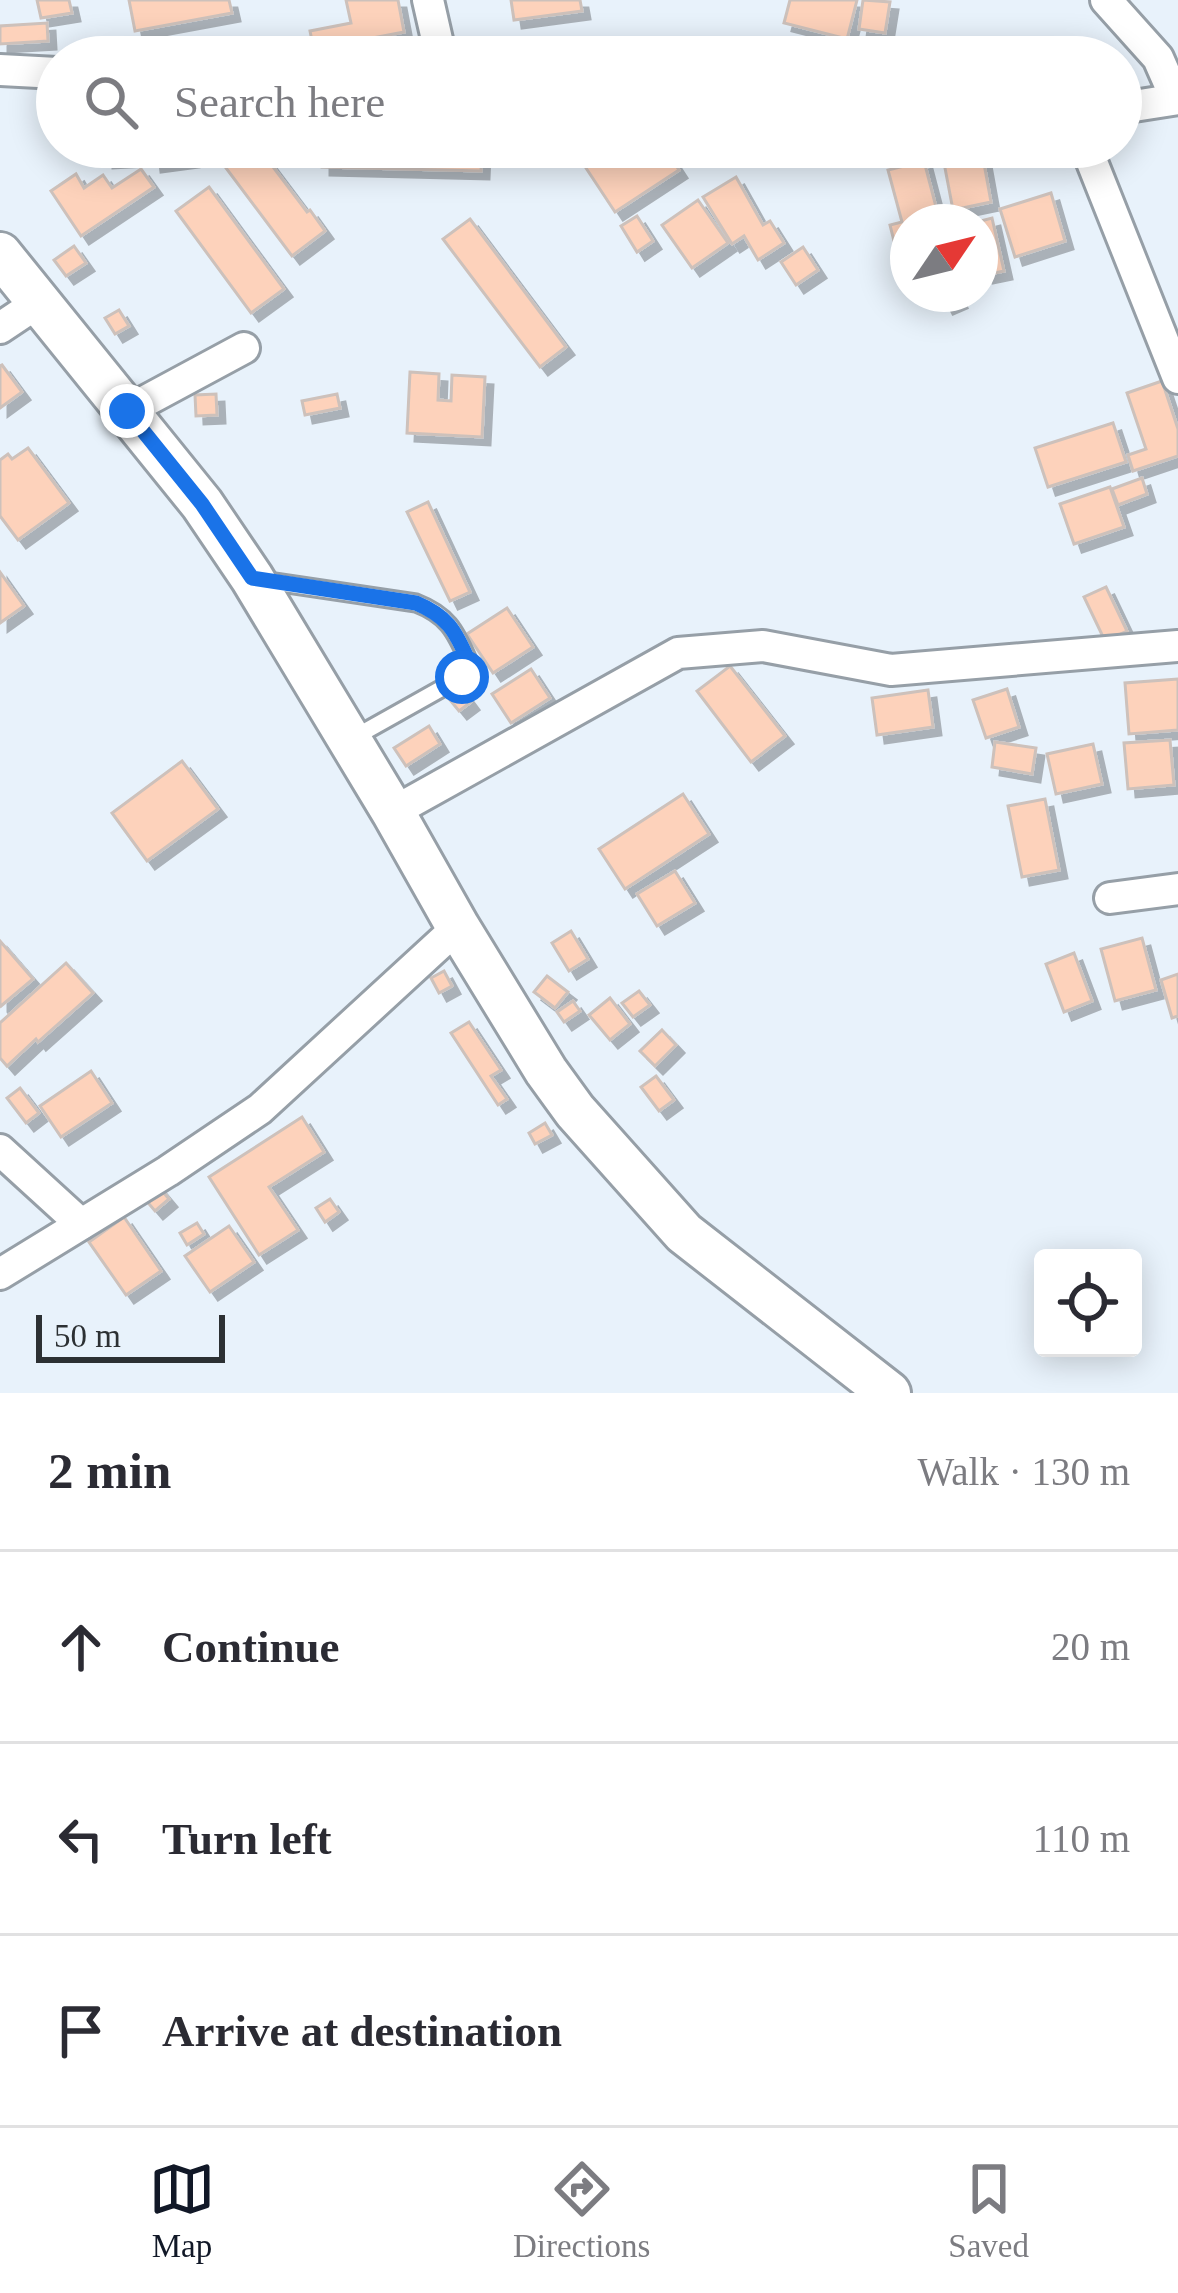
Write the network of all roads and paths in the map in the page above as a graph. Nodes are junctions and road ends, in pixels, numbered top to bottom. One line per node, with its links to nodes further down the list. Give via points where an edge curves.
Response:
1 (428, 0): 3 (street)
2 (1106, 0): 4 (street)
3 (436, 36)
4 (1138, 36)
5 (1142, 40): 8 (street)
6 (0, 70): 7 (street)
7 (36, 72)
8 (1177, 99): 9 (street)
9 (1142, 105)
10 (1095, 168): 15 (street)
11 (0, 254): 12 (main road)
12 (38, 302): 13 (street); 16 (main road)
13 (0, 328)
14 (244, 348): 16 (street)
15 (1178, 378)
16 (127, 411): 17 (main road)
17 (252, 578): 19 (main road); 19 (lane, via 416,603 435,610 458,638 468,660 462,677)
18 (1178, 646): 20 (street, via 891,670 763,646 679,653)
19 (350, 740): 20 (main road)
20 (393, 812): 23 (main road)
21 (1178, 889): 22 (street)
22 (1109, 898)
23 (458, 927): 25 (street, via 260,1109); 27 (main road, via 575,1111 694,1243)
24 (0, 1150): 25 (street)
25 (81, 1224): 26 (street)
26 (0, 1274)
27 (889, 1393)

